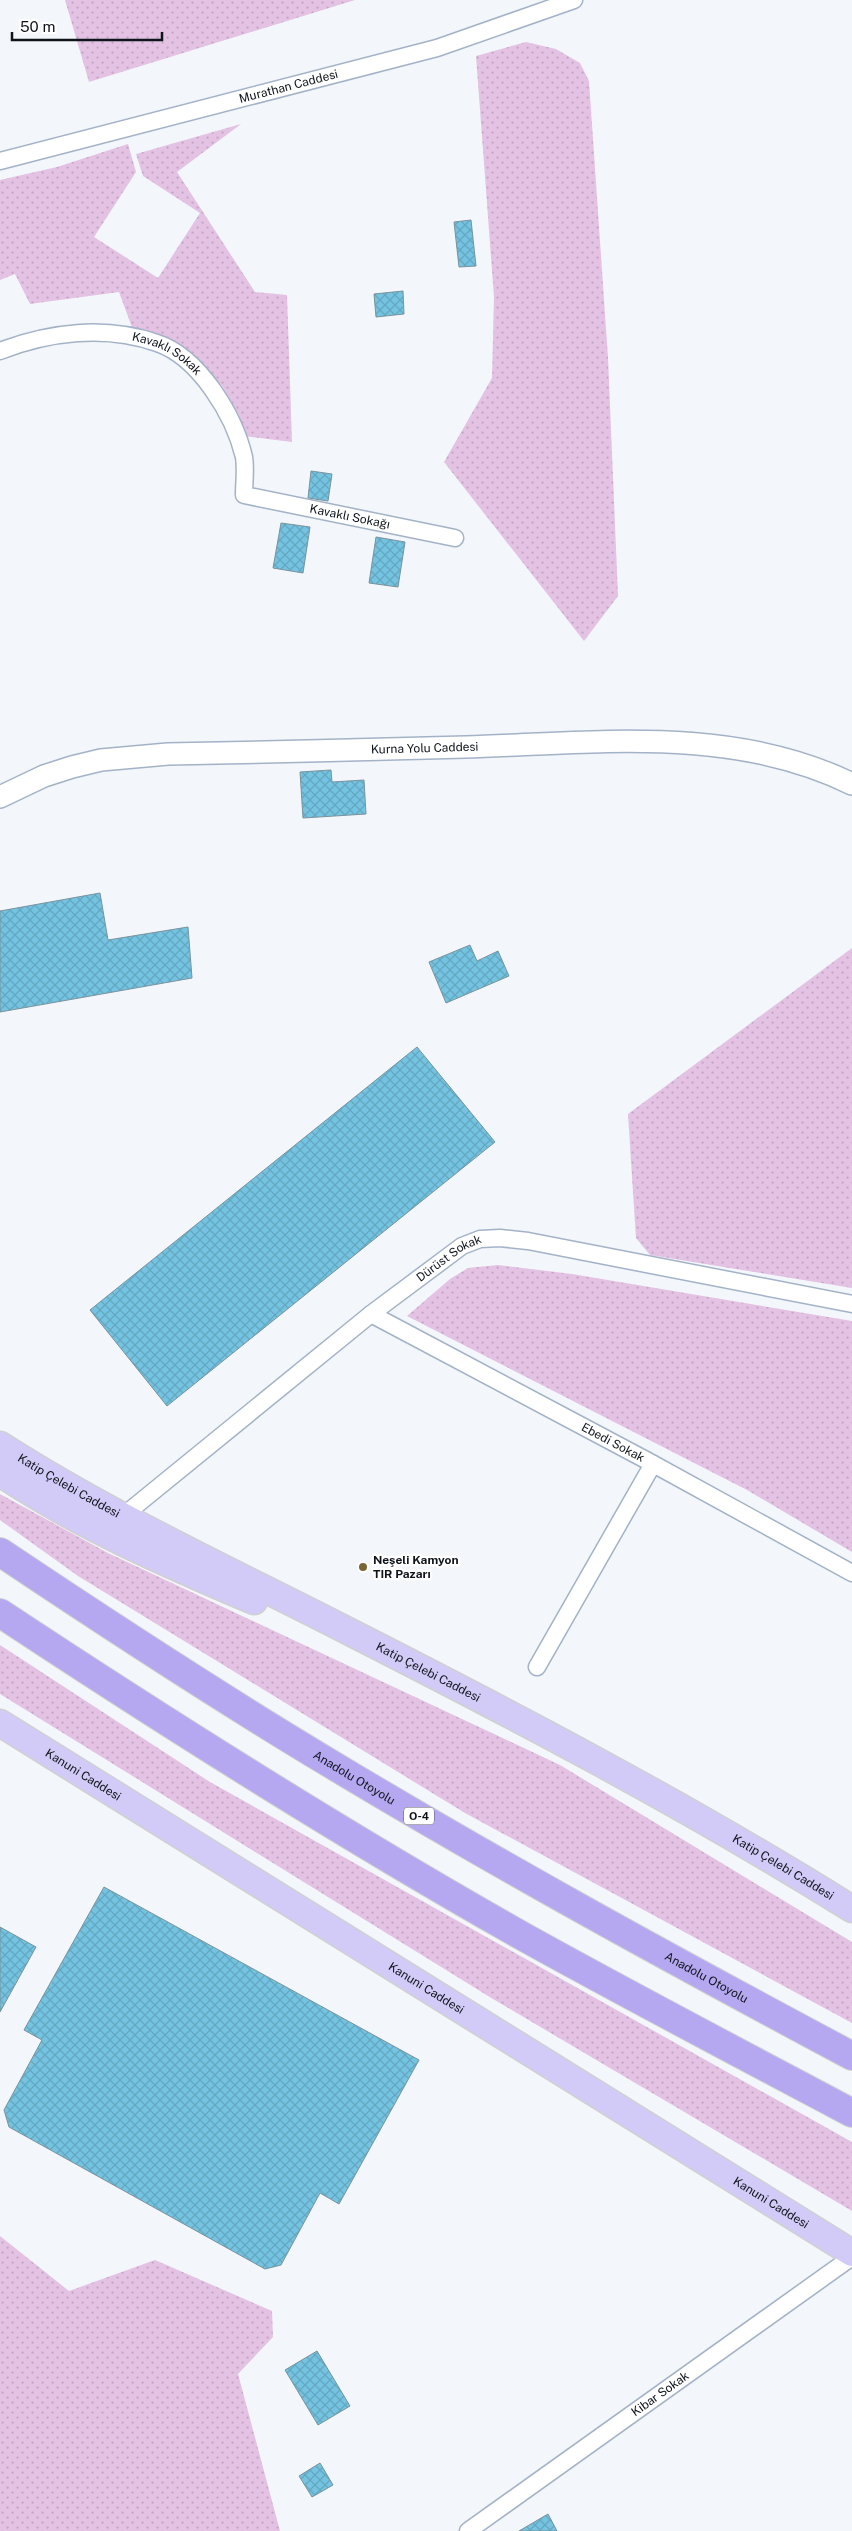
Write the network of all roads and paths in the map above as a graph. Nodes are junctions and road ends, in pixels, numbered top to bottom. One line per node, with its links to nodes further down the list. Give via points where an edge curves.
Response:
1 (574, 0): 2 (street, Murathan Caddesi, via 437,48)
2 (0, 161)
3 (0, 351): 4 (street, Kavaklı Sokak, via 56,334 92,332 131,336 176,352 215,392 234,425 244,459)
4 (244, 495): 5 (street, Kavaklı Sokağı)
5 (454, 538)
6 (852, 784): 7 (street, Kurna Yolu Caddesi, via 820,770 716,744 626,742 168,754 102,760 44,776)
7 (0, 797)
8 (852, 1304): 9 (street, Dürüst Sokak, via 500,1238 480,1239 462,1246)
9 (371, 1314): 11 (street, Ebedi Sokak); 13 (street, Dürüst Sokak)
10 (0, 1445): 13 (main road, Katip Çelebi Caddesi, via 53,1479)
11 (653, 1464): 15 (street, Ebedi Sokak); 17 (street)
12 (0, 1473): 18 (main road, via 37,1498 182,1570)
13 (123, 1516): 18 (main road, Katip Çelebi Caddesi)
14 (0, 1552): 21 (highway, Anadolu Otoyolu / O-4, via 134,1642 331,1764 567,1902)
15 (852, 1573)
16 (0, 1613): 22 (highway, via 289,1798 482,1912)
17 (537, 1666)
18 (511, 1713): 20 (main road, Katip Çelebi Caddesi, via 739,1841)
19 (0, 1723): 23 (main road, Kanuni Caddesi)
20 (852, 1909)
21 (852, 2056)
22 (852, 2114)
23 (852, 2253)
24 (852, 2258): 25 (street, Kibar Sokak)
25 (468, 2531)

